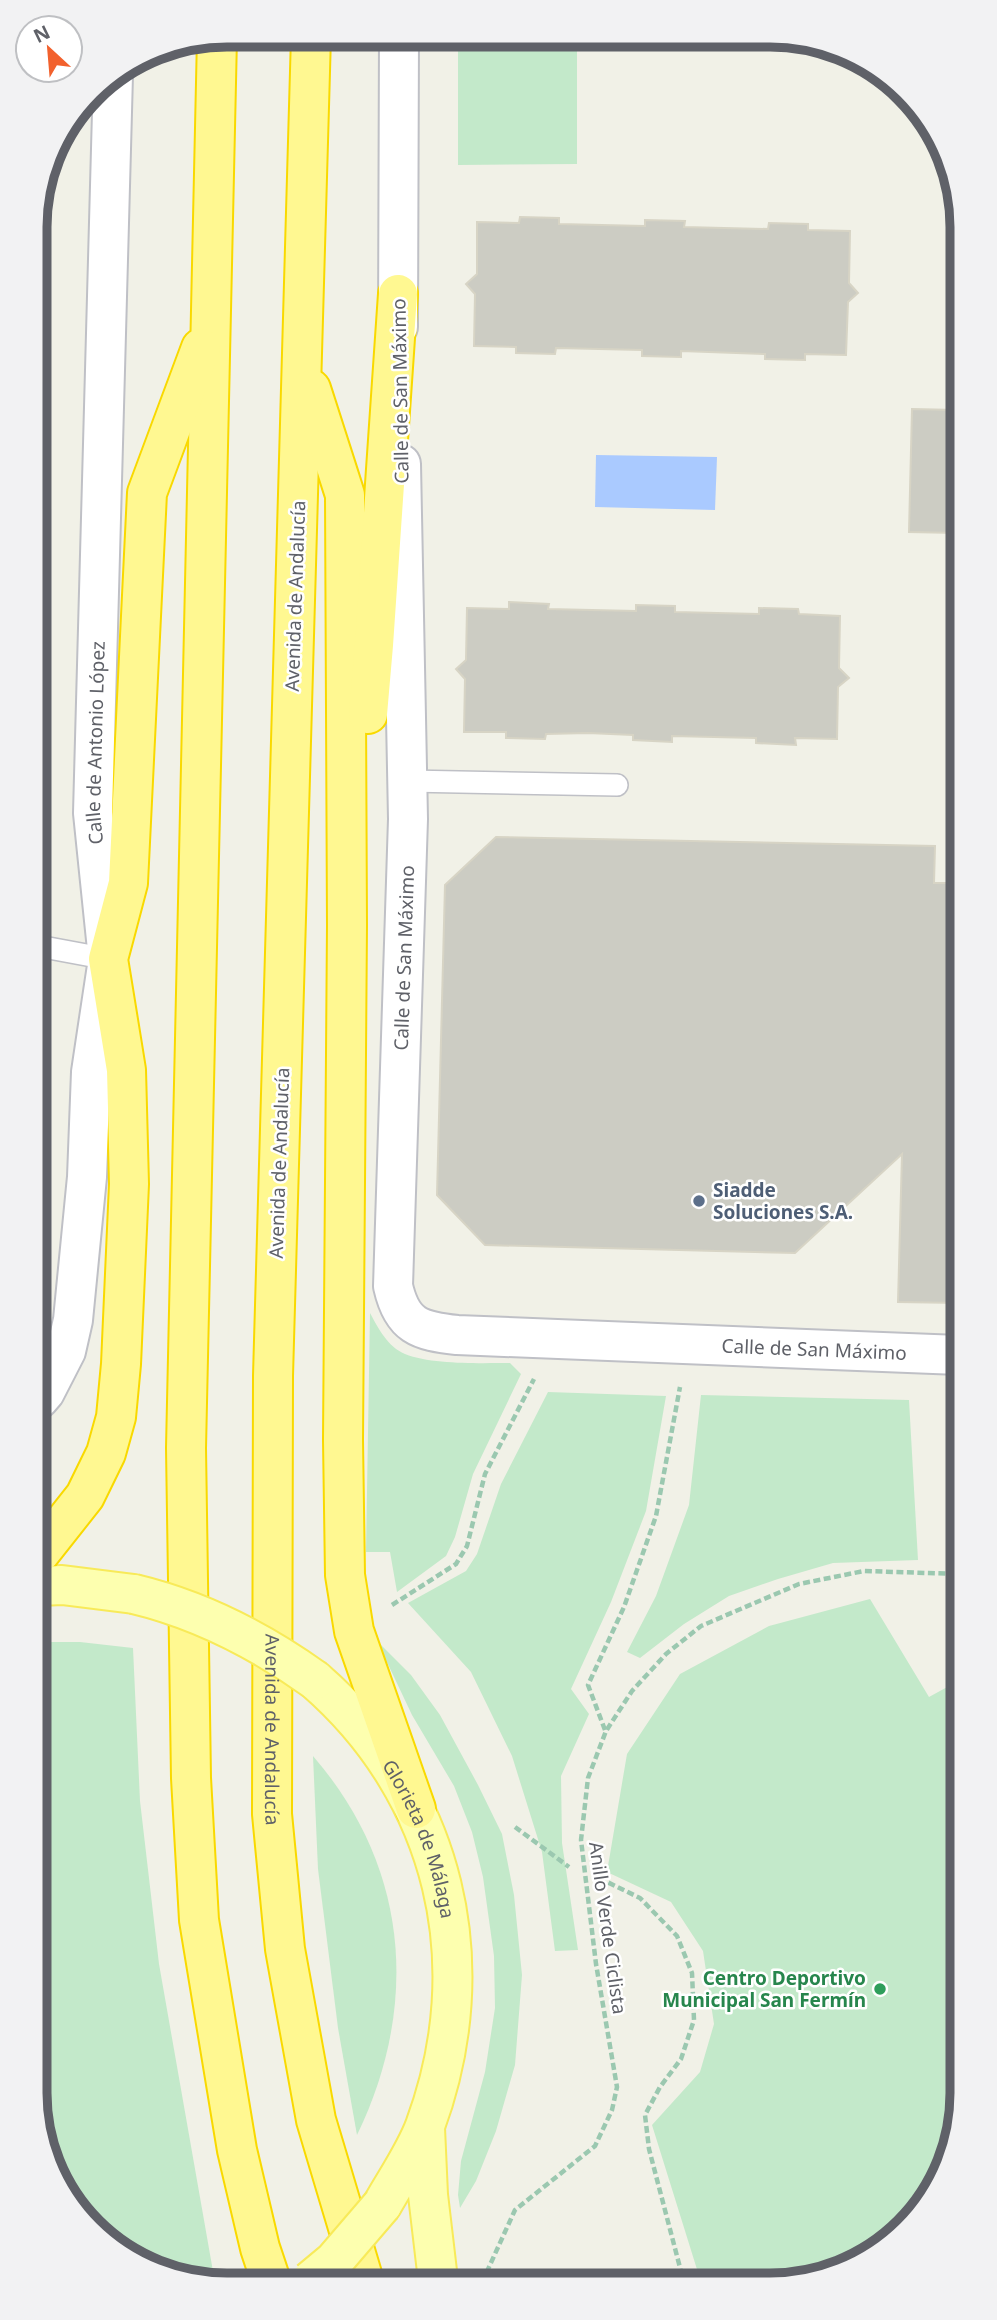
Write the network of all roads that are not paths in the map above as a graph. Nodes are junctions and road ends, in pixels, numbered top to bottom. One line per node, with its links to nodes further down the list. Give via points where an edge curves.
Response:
1 (311, 47): 7 (highway, Avenida de Andalucía)
2 (399, 47): 5 (street, Calle de San Máximo)
3 (217, 48): 6 (highway)
4 (108, 93): 12 (street, Calle de Antonio López, via 93,813)
5 (397, 294): 8 (street, Calle de San Máximo); 10 (highway, via 374,645)
6 (212, 320): 12 (highway, via 147,493 128,883); 19 (highway, via 186,1448 191,1778 199,1920 237,2150)
7 (302, 360): 10 (highway, via 345,495); 21 (highway, Avenida de Andalucía, via 273,1376 272,1814 285,1949 316,2120)
8 (408, 781): 9 (lane); 13 (street, Calle de San Máximo, via 393,1286 397,1304 410,1323 429,1332 457,1335)
9 (617, 785)
10 (347, 925): 17 (highway, via 345,1575 354,1631)
11 (48, 948): 12 (lane)
12 (108, 959): 14 (street, Calle de Antonio López, via 91,1072 87,1177 73,1320 66,1351); 15 (highway, via 127,1070 129,1184 116,1417 106,1453 85,1496)
13 (949, 1355)
14 (47, 1387)
15 (47, 1544)
16 (47, 1586): 17 (main road, Glorieta de Málaga, bridge, via 134,1594 198,1613 246,1636 315,1680 343,1704 377,1744)
17 (416, 1809): 18 (main road, Glorieta de Málaga, via 443,1886 454,1967 448,2049)
18 (425, 2128): 20 (main road, Glorieta de Málaga, bridge, via 382,2205); 22 (main road)
19 (268, 2273)
20 (320, 2273)
21 (361, 2273)
22 (437, 2273)

